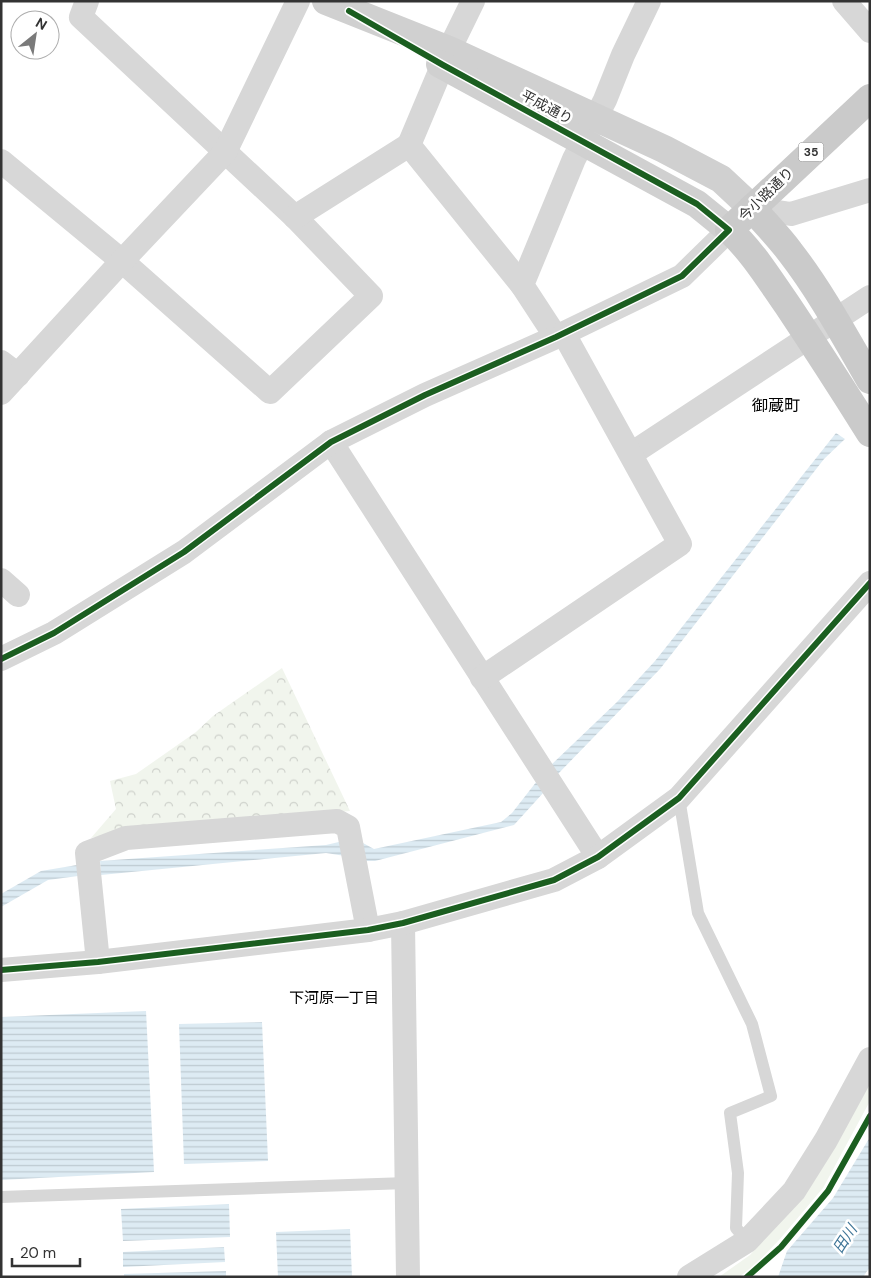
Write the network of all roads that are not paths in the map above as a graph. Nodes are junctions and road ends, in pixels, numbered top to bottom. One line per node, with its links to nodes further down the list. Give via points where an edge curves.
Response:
1 (87, 1): 13 (street, via 81,17)
2 (298, 1): 13 (street)
3 (473, 1): 8 (street)
4 (649, 1): 10 (street, via 622,55)
5 (844, 1): 7 (street)
6 (338, 6): 8 (street, 平成通り)
7 (870, 31)
8 (446, 57): 10 (street, 平成通り); 11 (street, 平成通り); 12 (street)
9 (870, 98): 16 (main road, 今小路通り / 35)
10 (597, 117): 11 (street); 16 (street, 平成通り, via 721,179)
11 (584, 141): 18 (street, 平成通り, via 697,204); 20 (street)
12 (409, 145): 17 (street); 20 (street)
13 (225, 152): 17 (street); 19 (street)
14 (1, 162): 19 (street)
15 (870, 190): 16 (street, via 791,214)
16 (752, 208): 18 (main road, 今小路通り / 35); 22 (main road, 平成通り, via 790,251)
17 (295, 217): 19 (street, via 371,296 270,392)
18 (729, 230): 23 (street, via 682,276); 24 (main road, 平成通り, via 761,266)
19 (122, 261): 25 (street)
20 (522, 285): 23 (street)
21 (870, 297): 22 (street)
22 (836, 320): 24 (street); 26 (main road, 平成通り)
23 (560, 336): 29 (street, via 424,395); 30 (street)
24 (809, 337): 28 (main road, 平成通り); 30 (street)
25 (10, 368): 27 (street)
26 (870, 380)
27 (1, 393)
28 (870, 433)
29 (331, 442): 32 (street, via 184,552 54,633); 33 (street)
30 (632, 454): 33 (street, via 680,544)
31 (870, 583): 34 (street)
32 (1, 659)
33 (482, 678): 35 (street)
34 (679, 798): 35 (street); 43 (lane, via 698,913 752,1024 771,1096 730,1113 738,1173 736,1228)
35 (598, 858): 36 (street, via 554,880)
36 (403, 923): 37 (street); 41 (street)
37 (368, 930): 38 (street); 38 (street, via 348,827 337,821 126,838 87,853)
38 (98, 962): 39 (street)
39 (1, 970)
40 (870, 1060): 43 (street, via 794,1192)
41 (407, 1183): 42 (lane); 44 (street)
42 (1, 1197)
43 (747, 1241): 45 (street)
44 (408, 1277)
45 (689, 1277)

